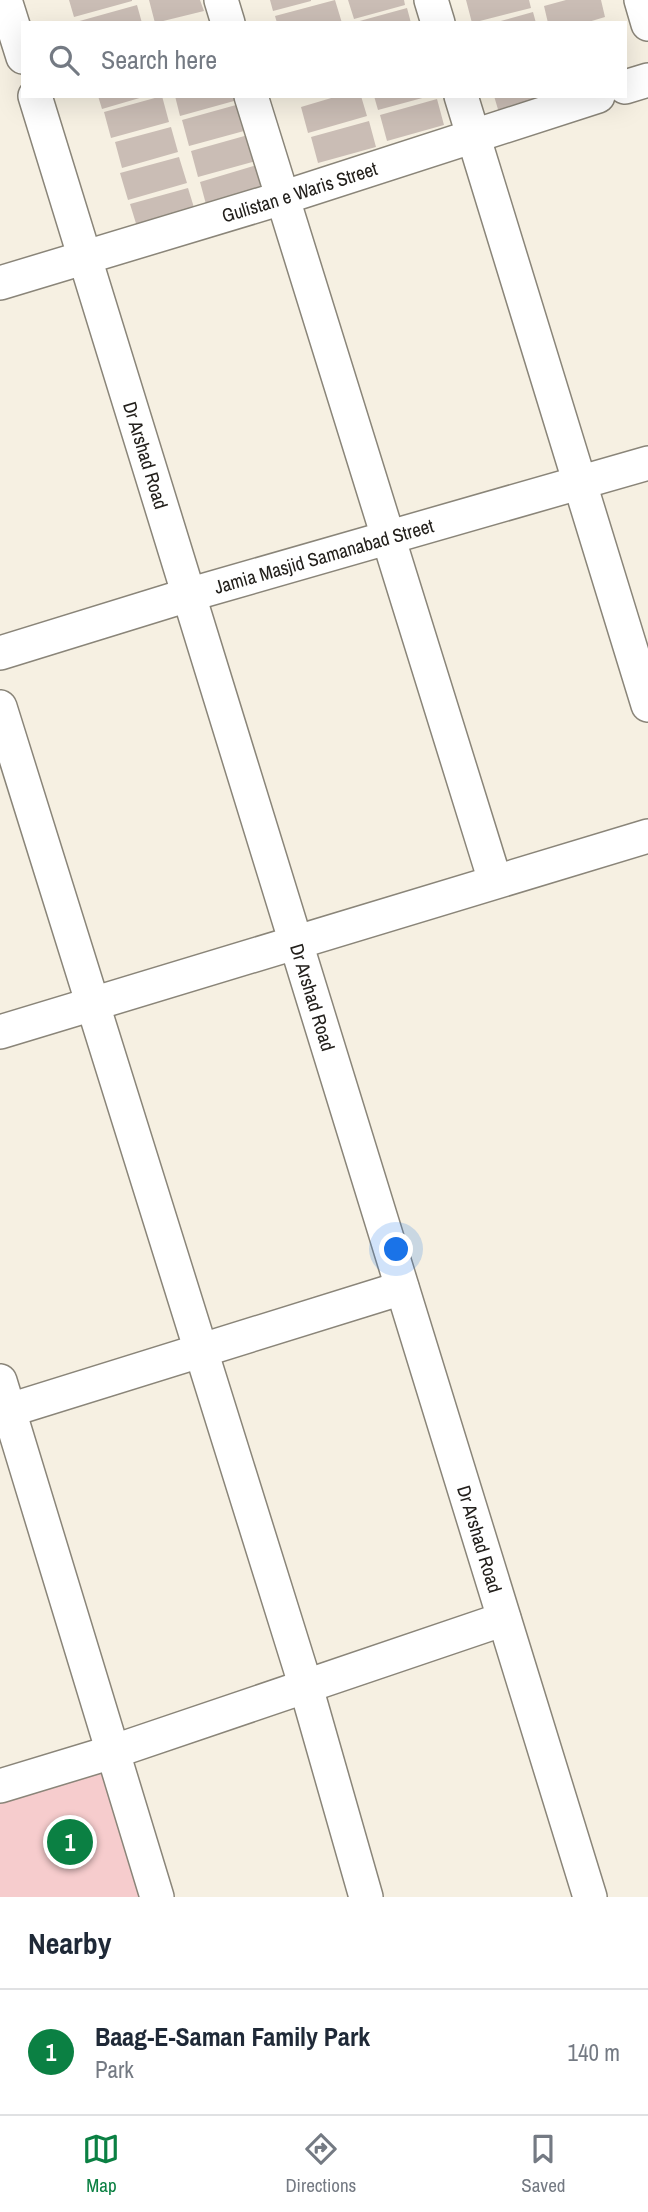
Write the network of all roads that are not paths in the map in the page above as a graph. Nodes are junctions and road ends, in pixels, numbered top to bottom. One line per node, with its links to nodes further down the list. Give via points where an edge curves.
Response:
1 (5, 0): 8 (street)
2 (221, 0): 5 (street)
3 (431, 0): 6 (street)
4 (641, 0): 7 (street)
5 (227, 21)
6 (437, 21)
7 (648, 23)
8 (21, 51)
9 (648, 80): 10 (street)
10 (627, 87)
11 (36, 98): 17 (street, Dr Arshad Road)
12 (252, 98): 16 (street)
13 (462, 98): 15 (street)
14 (592, 98): 15 (street, Gulistan e Waris Street)
15 (473, 137): 16 (street, Gulistan e Waris Street); 20 (street)
16 (282, 198): 17 (street, Gulistan e Waris Street); 21 (street)
17 (85, 259): 18 (street, Gulistan e Waris Street); 22 (street, Dr Arshad Road)
18 (0, 283)
19 (648, 463): 20 (street, Jamia Masjid Samanabad Street)
20 (580, 482): 21 (street, Jamia Masjid Samanabad Street); 24 (street)
21 (390, 537): 22 (street, Jamia Masjid Samanabad Street); 27 (street)
22 (188, 595): 23 (street, Jamia Masjid Samanabad Street); 28 (street, Dr Arshad Road)
23 (0, 653)
24 (648, 705)
25 (0, 707): 29 (street)
26 (648, 836): 27 (street)
27 (495, 881): 28 (street)
28 (295, 944): 29 (street); 31 (street, Dr Arshad Road)
29 (94, 1004): 30 (street); 32 (street)
30 (0, 1032)
31 (402, 1288): 32 (street); 34 (street, Dr Arshad Road)
32 (200, 1351): 33 (street); 35 (street)
33 (3, 1401): 36 (street)
34 (504, 1619): 35 (street); 40 (street, Dr Arshad Road)
35 (306, 1687): 36 (street); 39 (street)
36 (113, 1752): 37 (street); 38 (street)
37 (0, 1786)
38 (157, 1897)
39 (366, 1897)
40 (590, 1897)

